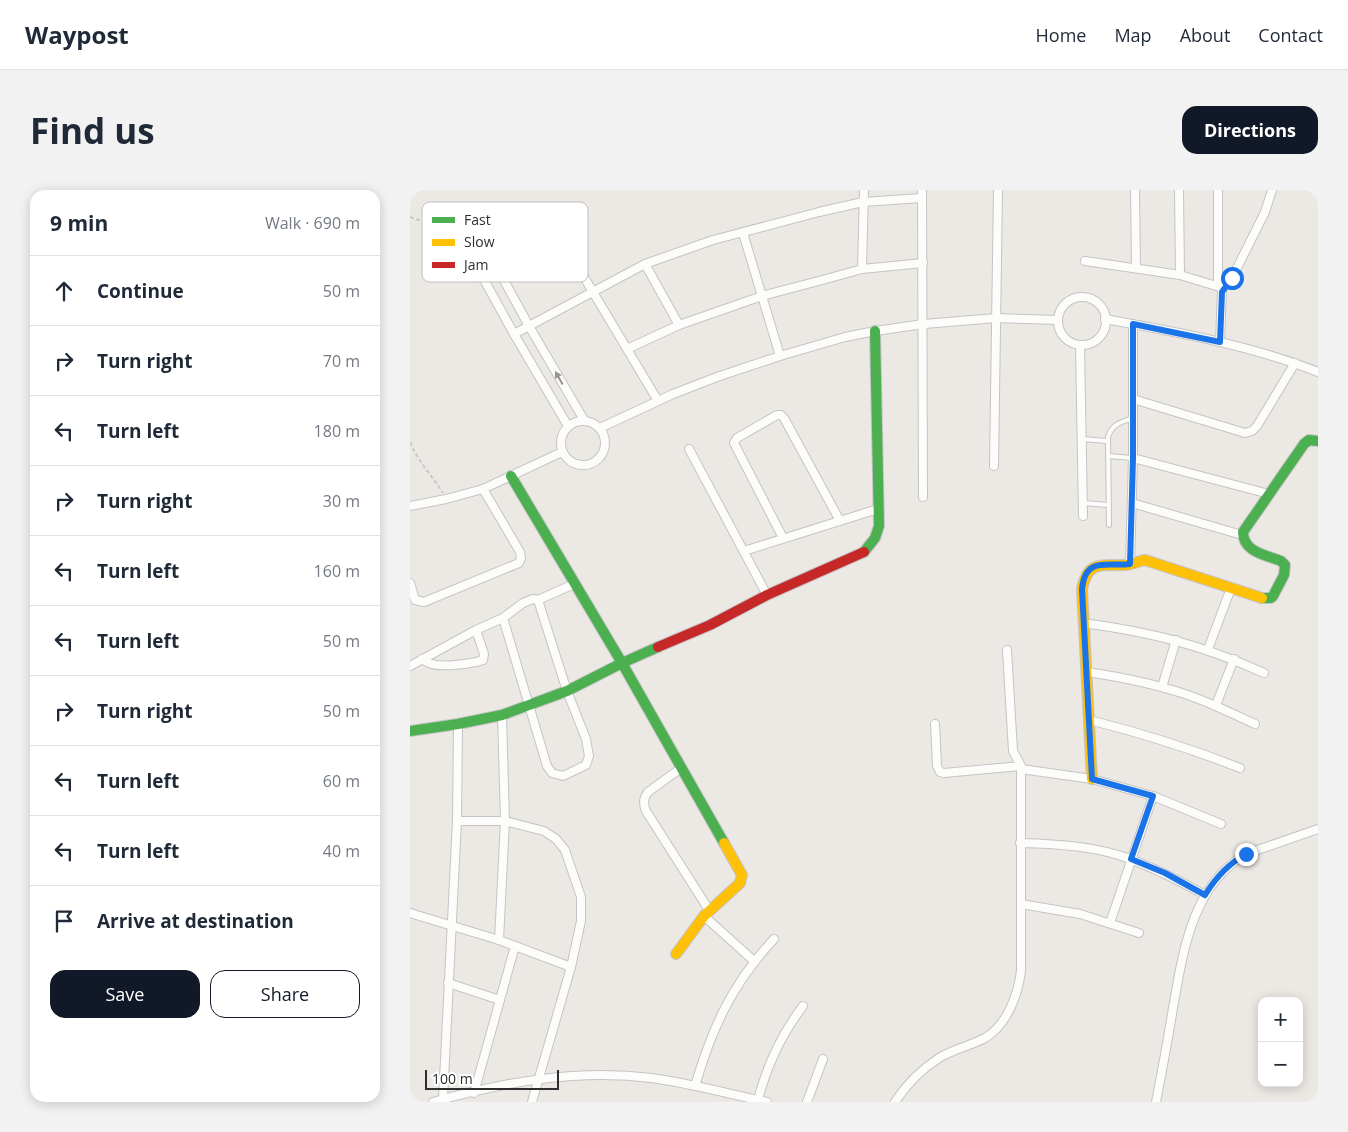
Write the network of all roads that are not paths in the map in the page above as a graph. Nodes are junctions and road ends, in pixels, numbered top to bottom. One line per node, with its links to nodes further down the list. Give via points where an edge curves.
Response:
1 (864, 190): 8 (street)
2 (998, 190): 22 (street)
3 (1135, 190): 13 (street)
4 (1179, 190): 15 (street)
5 (1218, 190): 19 (street)
6 (1272, 190): 19 (street, via 1232,278)
7 (922, 194): 8 (street); 11 (street)
8 (863, 202): 9 (street); 14 (street)
9 (742, 233): 12 (street); 21 (street)
10 (1084, 260): 13 (street)
11 (923, 263): 14 (street); 25 (street)
12 (645, 264): 20 (street); 27 (street)
13 (1136, 268): 15 (street)
14 (862, 270): 21 (street)
15 (1180, 275): 19 (street)
16 (485, 282): 30 (street)
17 (505, 282): 28 (street)
18 (587, 282): 20 (street)
19 (1221, 287): 31 (street)
20 (593, 292): 28 (street); 33 (street)
21 (762, 296): 27 (street); 34 (street)
22 (996, 318): 24 (street); 25 (street); 50 (street)
23 (1105, 319): 24 (street, via 1099,304 1077,297 1063,306); 26 (street); 32 (street, via 1096,340)
24 (1058, 320): 32 (street, via 1062,335)
25 (924, 324): 29 (street); 54 (street)
26 (1133, 324): 31 (street); 37 (street)
27 (679, 325): 33 (street)
28 (529, 326): 30 (street); 40 (street, one-way to 28)
29 (875, 331): 34 (street); 59 (street)
30 (514, 334): 41 (street)
31 (1220, 342): 35 (street)
32 (1080, 344): 43 (street)
33 (627, 349): 38 (street)
34 (780, 356): 38 (street)
35 (1295, 363): 36 (street); 37 (street, via 1258,426 1248,432 1237,432)
36 (1318, 372)
37 (1132, 399): 39 (street)
38 (658, 401): 42 (street)
39 (1132, 418): 44 (lane, via 1115,425); 49 (street)
40 (584, 420): 41 (street); 42 (street)
41 (568, 426): 47 (street, via 561,438)
42 (600, 428): 47 (street, via 605,442 595,462 588,465 573,463)
43 (1082, 439): 44 (lane); 55 (street)
44 (1107, 441): 48 (lane)
45 (1318, 441): 53 (street, via 1306,442)
46 (689, 449): 65 (street)
47 (562, 452): 51 (street)
48 (1108, 456): 49 (lane); 57 (lane)
49 (1133, 458): 53 (street); 56 (street)
50 (994, 466)
51 (511, 476): 52 (street); 68 (street)
52 (483, 489): 58 (street); 67 (street, via 520,552 519,563 424,602 415,600)
53 (1269, 494): 63 (street)
54 (923, 497)
55 (1083, 503): 57 (lane); 60 (street)
56 (1132, 503): 63 (street); 66 (street)
57 (1109, 505): 62 (lane)
58 (410, 506)
59 (878, 508): 61 (street); 70 (street, via 877,532 864,552)
60 (1084, 516)
61 (840, 520): 64 (street); 64 (street, via 784,418 777,415 736,438 734,443)
62 (1109, 525)
63 (1242, 535): 69 (street, via 1246,546 1281,560 1285,569 1271,598)
64 (783, 538): 65 (street)
65 (744, 551): 70 (street)
66 (1130, 564): 69 (street, via 1148,561); 73 (street, via 1107,563 1095,566 1084,575)
67 (410, 583)
68 (574, 584): 71 (street); 80 (street)
69 (1231, 588): 76 (street)
70 (767, 595): 80 (street, via 710,625)
71 (538, 600): 72 (street, via 523,603); 85 (street)
72 (503, 618): 74 (street); 87 (street)
73 (1083, 623): 75 (street, via 1130,629); 82 (street)
74 (476, 630): 78 (street); 78 (street, via 483,660 436,665)
75 (1176, 640): 76 (street); 84 (street)
76 (1208, 649): 79 (street)
77 (1006, 650): 94 (street, via 1013,750)
78 (422, 659): 81 (street)
79 (1234, 659): 83 (street); 86 (street)
80 (622, 663): 85 (street); 95 (street)
81 (410, 666)
82 (1087, 672): 84 (street); 89 (street)
83 (1264, 673)
84 (1162, 687): 86 (street)
85 (567, 691): 87 (street); 87 (street, via 590,756 586,765 563,776 552,773 547,766)
86 (1216, 705): 92 (street)
87 (528, 706): 88 (street)
88 (502, 715): 90 (street); 100 (street)
89 (1089, 720): 96 (street, via 1191,748); 97 (street)
90 (458, 724): 93 (street); 99 (street)
91 (935, 724): 94 (street, via 940,772)
92 (1255, 724)
93 (410, 730)
94 (1021, 767): 97 (street); 103 (street)
95 (681, 768): 108 (street, via 742,875 740,883); 108 (street, via 648,792 644,804)
96 (1240, 768)
97 (1092, 779): 98 (street)
98 (1153, 796): 101 (street); 104 (street)
99 (457, 821): 100 (street); 110 (street)
100 (505, 822): 113 (street); 117 (street, via 544,831 565,850 581,897 581,921)
101 (1221, 824)
102 (1318, 829): 105 (street, via 1246,854 1220,873)
103 (1020, 843): 104 (street, via 1076,846); 106 (street)
104 (1131, 859): 105 (street); 109 (street)
105 (1205, 895): 132 (street, via 1184,953)
106 (1021, 904): 109 (street); 131 (street, via 1019,987 1002,1020 984,1038 929,1065)
107 (410, 913): 110 (street)
108 (706, 913): 115 (street); 116 (street)
109 (1110, 922): 111 (street)
110 (451, 925): 113 (street); 118 (street)
111 (1139, 932)
112 (774, 939): 116 (street)
113 (498, 940): 114 (street)
114 (515, 946): 117 (street); 119 (street)
115 (676, 954)
116 (754, 961): 123 (street, via 723,1010)
117 (571, 966): 122 (street)
118 (448, 983): 119 (street); 125 (street)
119 (500, 1000): 124 (street)
120 (803, 1006): 126 (street, via 773,1054)
121 (823, 1059): 130 (street)
122 (539, 1079): 123 (street, via 608,1075 652,1078); 124 (street); 128 (street)
123 (695, 1086): 126 (street)
124 (474, 1093): 125 (street)
125 (443, 1099): 127 (street)
126 (758, 1100): 129 (street)
127 (433, 1102)
128 (532, 1102)
129 (767, 1102)
130 (807, 1102)
131 (895, 1102)
132 (1156, 1102)

